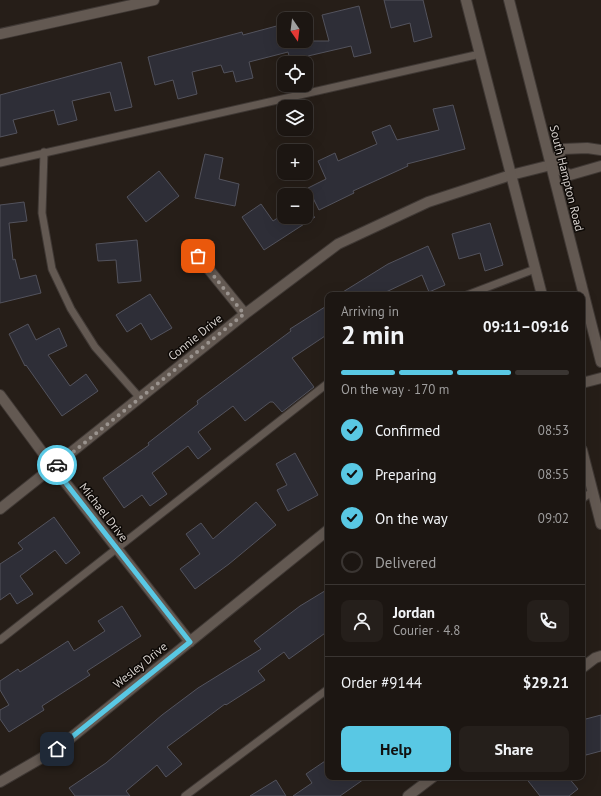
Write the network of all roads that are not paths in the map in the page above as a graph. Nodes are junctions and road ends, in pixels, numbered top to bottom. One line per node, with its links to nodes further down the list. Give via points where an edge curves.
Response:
1 (466, 0): 5 (street)
2 (509, 0): 9 (street, South Hampton Road)
3 (147, 1): 4 (street)
4 (0, 34)
5 (480, 54): 7 (lane); 11 (street)
6 (601, 150): 9 (street, via 563,150)
7 (44, 152): 8 (lane); 24 (lane, via 42,213 52,269 71,309 95,347)
8 (0, 163)
9 (551, 164): 10 (street, via 570,175); 11 (street, Connie Drive); 16 (street, South Hampton Road)
10 (601, 166)
11 (511, 175): 13 (street); 18 (street, Connie Drive, via 428,202 338,244)
12 (198, 256): 18 (street)
13 (535, 270): 14 (lane); 15 (street)
14 (475, 292)
15 (541, 292)
16 (583, 292)
17 (585, 299): 19 (street, South Hampton Road)
18 (244, 314): 24 (street, Connie Drive)
19 (601, 362)
20 (601, 378): 21 (street)
21 (585, 382)
22 (325, 385): 32 (lane)
23 (0, 396): 26 (street, Michael Drive)
24 (140, 398): 26 (street, Connie Drive)
25 (585, 461): 27 (street)
26 (54, 468): 29 (street, Connie Drive); 32 (street, Michael Drive)
27 (593, 491): 28 (lane); 30 (street)
28 (585, 497)
29 (0, 510)
30 (601, 524)
31 (325, 532): 34 (street, Wesley Drive)
32 (116, 548): 33 (lane); 34 (street, Michael Drive)
33 (0, 640)
34 (190, 642): 39 (street, Wesley Drive, via 57,749)
35 (601, 656): 36 (street)
36 (585, 666)
37 (325, 691): 40 (lane)
38 (429, 780): 41 (street)
39 (0, 782)
40 (185, 796)
41 (408, 796)

